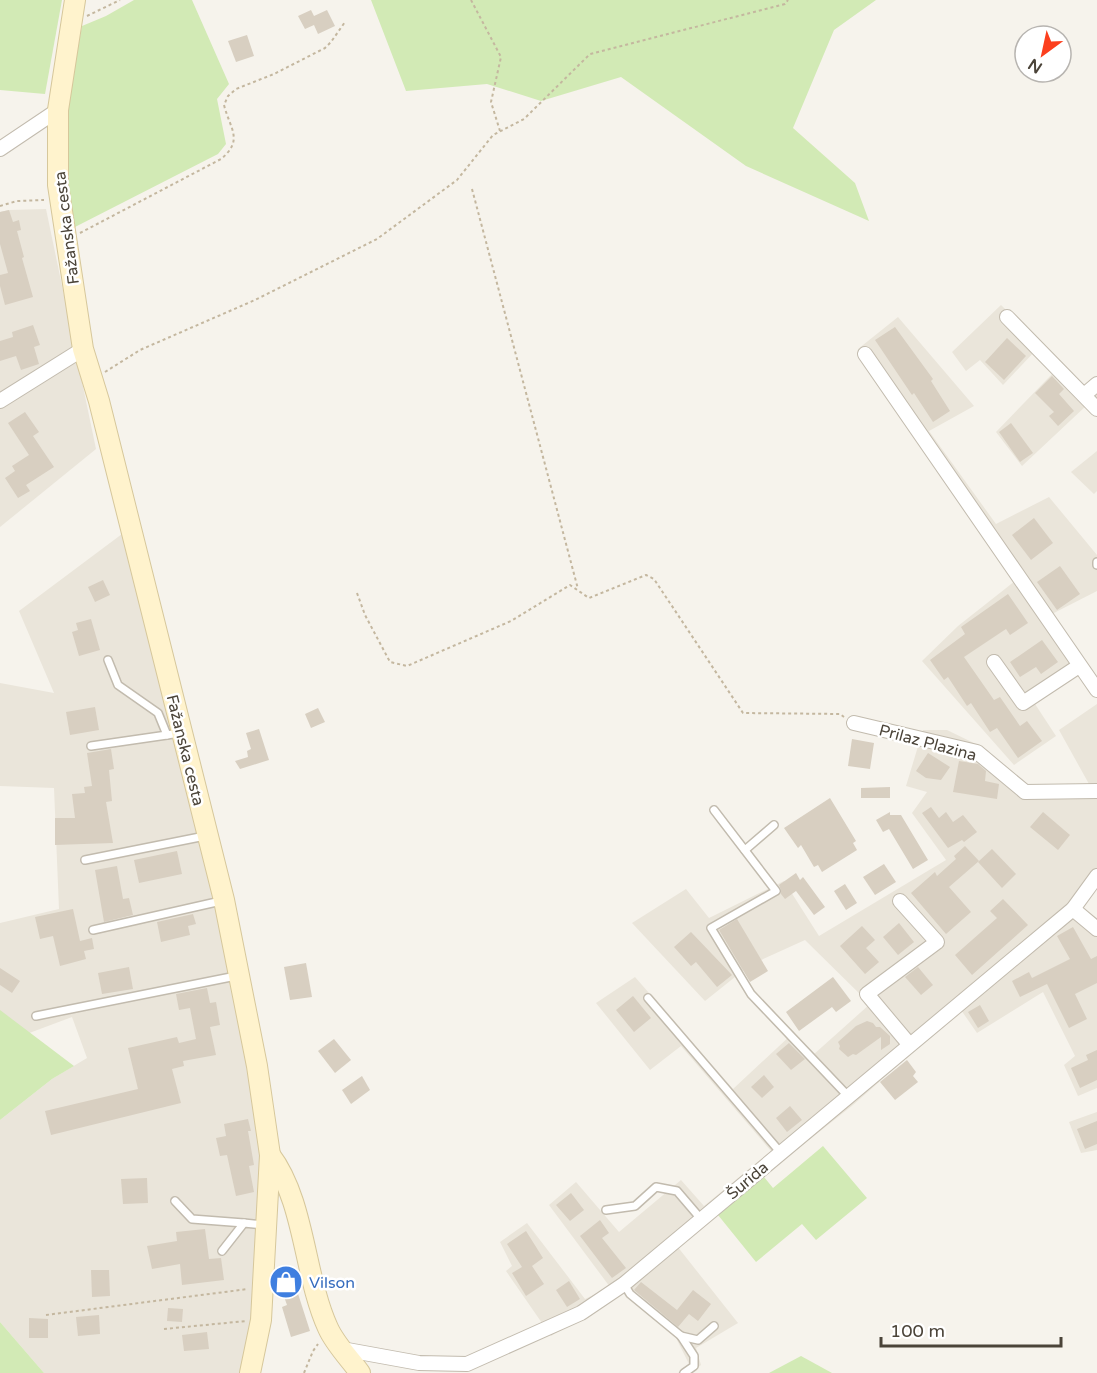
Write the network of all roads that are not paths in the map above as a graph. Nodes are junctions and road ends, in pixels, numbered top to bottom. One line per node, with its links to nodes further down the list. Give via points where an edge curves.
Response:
1 (73, 10): 2 (main road, Fažanska cesta)
2 (58, 110): 3 (street); 5 (main road, Fažanska cesta, via 60,200)
3 (0, 149)
4 (1007, 316): 8 (street)
5 (83, 349): 9 (street); 16 (main road, Fažanska cesta)
6 (865, 354): 13 (street)
7 (1097, 384): 8 (street)
8 (1084, 395): 10 (street)
9 (0, 401)
10 (1097, 409)
11 (108, 660): 16 (lane, via 118,685 158,713)
12 (994, 662): 13 (street, via 1023,703)
13 (1079, 666): 14 (street)
14 (1097, 690)
15 (854, 723): 18 (street, Prilaz Plazina, via 977,752 1025,792)
16 (175, 734): 17 (lane); 21 (main road, Fažanska cesta)
17 (91, 746)
18 (1097, 791)
19 (714, 810): 22 (lane)
20 (774, 825): 22 (lane)
21 (207, 835): 23 (lane); 25 (main road, Fažanska cesta)
22 (746, 850): 34 (lane, via 776,891 711,928 751,994)
23 (86, 860)
24 (1097, 876): 27 (street, Šurida)
25 (224, 900): 29 (lane); 30 (main road, Fažanska cesta)
26 (900, 901): 33 (street, via 937,942 867,994)
27 (1073, 909): 28 (street); 33 (street, Šurida)
28 (1097, 929)
29 (93, 930)
30 (239, 975): 32 (lane); 36 (main road, Fažanska cesta)
31 (648, 998): 35 (lane)
32 (36, 1016)
33 (909, 1044): 34 (street, Šurida)
34 (848, 1096): 35 (street, Šurida)
35 (781, 1153): 39 (street, Šurida)
36 (270, 1155): 41 (main road, Fažanska cesta); 46 (main road, Fažanska cesta, via 284,1179 294,1209 328,1330)
37 (175, 1201): 40 (lane, via 192,1219)
38 (606, 1210): 39 (lane, via 635,1206 656,1187 677,1191)
39 (701, 1219): 43 (street, Šurida)
40 (244, 1223): 41 (lane); 42 (lane)
41 (266, 1225): 47 (main road, Fažanska cesta, via 261,1320)
42 (222, 1251)
43 (624, 1284): 45 (lane, via 630,1294); 46 (street, Šurida, via 581,1313 467,1364 419,1364)
44 (714, 1326): 45 (lane, via 699,1340)
45 (681, 1336): 49 (lane, via 694,1356 694,1366)
46 (342, 1349): 48 (main road, Fažanska cesta)
47 (250, 1373)
48 (360, 1373)
49 (684, 1373)

